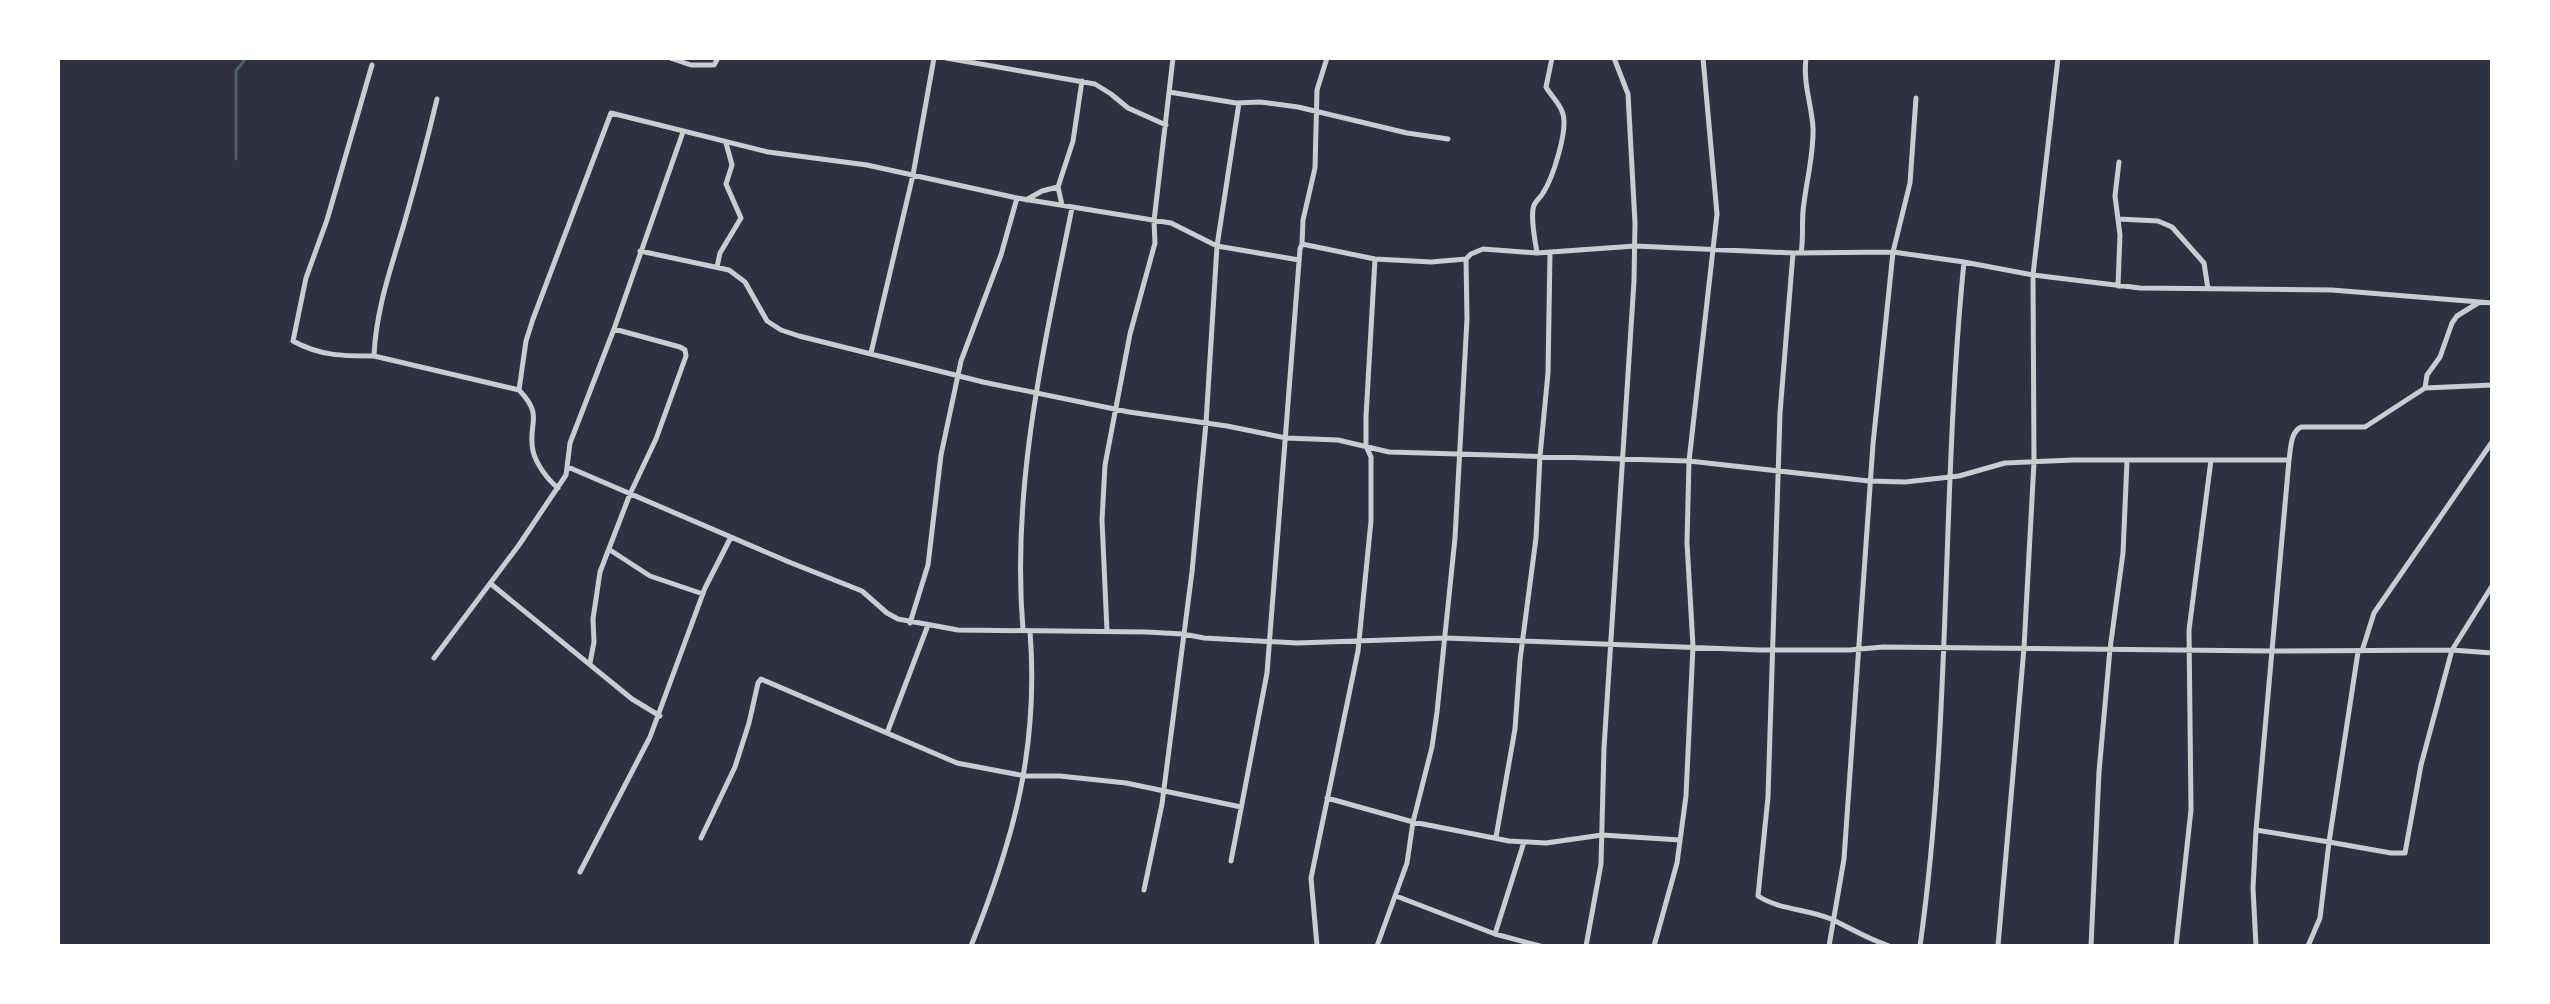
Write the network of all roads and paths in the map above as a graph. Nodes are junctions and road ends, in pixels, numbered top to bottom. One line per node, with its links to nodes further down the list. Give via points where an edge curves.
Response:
1 (670, 58): 2 (street, via 703,67)
2 (718, 58)
3 (934, 58): 24 (street)
4 (946, 58): 13 (street)
5 (1173, 58): 14 (street)
6 (1327, 58): 18 (street)
7 (1552, 58): 38 (street, via 1546,87 1559,103 1565,130 1533,210)
8 (1614, 58): 34 (street, via 1628,94)
9 (1703, 58): 35 (street, via 1717,214)
10 (1806, 58): 41 (street, via 1804,79 1813,129)
11 (2058, 58): 47 (street)
12 (372, 65): 56 (street, via 306,278 293,341 309,351)
13 (1082, 81): 19 (street); 25 (street, via 1073,141)
14 (1169, 92): 17 (street); 19 (street)
15 (1916, 98): 37 (street, via 1910,183)
16 (437, 99): 56 (street, via 384,284)
17 (1239, 103): 18 (street); 33 (street)
18 (1316, 112): 21 (street); 32 (street, via 1315,168)
19 (1166, 125): 31 (street)
20 (683, 132): 22 (street); 36 (street); 60 (street, via 622,114 608,116 533,319)
21 (1448, 139)
22 (726, 143): 24 (street); 46 (street, via 732,165 726,184 741,218)
23 (2119, 162): 30 (street)
24 (913, 175): 26 (street); 55 (street)
25 (1058, 187): 27 (street); 28 (street)
26 (1017, 198): 27 (street); 57 (street)
27 (1026, 200): 28 (street)
28 (1063, 206): 29 (street)
29 (1072, 208): 31 (street); 61 (street)
30 (2119, 219): 48 (street); 49 (street, via 2172,227 2204,263)
31 (1154, 221): 33 (street, via 1171,223); 62 (street, via 1152,258)
32 (1302, 244): 42 (street); 44 (street)
33 (1217, 246): 44 (street); 63 (street)
34 (1635, 246): 35 (street); 39 (street); 69 (street)
35 (1712, 250): 40 (street); 72 (street)
36 (640, 251): 46 (street); 54 (street)
37 (1893, 252): 41 (street); 45 (street); 78 (street)
38 (1537, 253): 39 (street); 43 (street, via 1483,249)
39 (1550, 253): 68 (street)
40 (1793, 253): 41 (street); 76 (street)
41 (1801, 253)
42 (1375, 259): 43 (street); 66 (street)
43 (1466, 259): 67 (street)
44 (1299, 260): 64 (street)
45 (1964, 262): 47 (street); 77 (street)
46 (717, 267): 55 (street, via 745,282 767,321 781,330)
47 (2033, 275): 48 (street); 74 (street)
48 (2118, 286): 49 (street)
49 (2208, 289): 50 (street, via 2341,290)
50 (2457, 301): 51 (street); 53 (street)
51 (2479, 302): 52 (street); 53 (street)
52 (2492, 303)
53 (2457, 316): 59 (street)
54 (614, 329): 75 (street, via 570,443); 80 (street, via 685,350 667,410)
55 (871, 353): 57 (street)
56 (374, 356): 60 (street)
57 (959, 376): 61 (street); 86 (street, via 941,455 928,565)
58 (2492, 385): 59 (street)
59 (2425, 388): 71 (street, via 2365,427 2301,427 2292,437)
60 (519, 390): 79 (street, via 533,410 533,451)
61 (1035, 393): 62 (street); 88 (street, via 1023,509 1021,592)
62 (1115, 410): 63 (street); 89 (street, via 1102,520)
63 (1206, 423): 64 (street); 90 (street)
64 (1286, 438): 66 (street); 93 (street)
65 (2492, 442): 105 (street, via 2374,613)
66 (1366, 446): 67 (street); 92 (street, via 1371,457 1371,521)
67 (1458, 454): 68 (street); 91 (street)
68 (1540, 456): 69 (street); 94 (street)
69 (1624, 460): 72 (street); 95 (street)
70 (2211, 460): 71 (street); 73 (street); 103 (street)
71 (2289, 460): 104 (street)
72 (1689, 461): 76 (street); 96 (street)
73 (2127, 461): 74 (street); 99 (street, via 2123,553)
74 (2034, 462): 77 (street); 97 (street)
75 (568, 467): 79 (street); 80 (street)
76 (1779, 470): 78 (street); 100 (street)
77 (1948, 477): 78 (street); 98 (street)
78 (1869, 481): 101 (street)
79 (558, 488): 83 (street)
80 (630, 494): 81 (street); 82 (street)
81 (731, 537): 85 (street); 86 (street, via 862,591 887,613)
82 (610, 550): 85 (street, via 650,576); 108 (street, via 596,592)
83 (491, 584): 107 (street); 108 (street)
84 (2492, 586): 102 (street)
85 (703, 594): 109 (street)
86 (910, 623): 87 (street)
87 (928, 625): 88 (street); 110 (street)
88 (1026, 630): 89 (street); 111 (street, via 1030,707)
89 (1107, 631): 90 (street)
90 (1183, 634): 93 (street); 112 (street)
91 (1445, 638): 92 (street); 94 (street); 115 (street, via 1432,747)
92 (1360, 639): 93 (street); 113 (street)
93 (1270, 640): 114 (street)
94 (1523, 640): 95 (street); 118 (street, via 1515,729)
95 (1612, 643): 96 (street); 117 (street)
96 (1693, 646): 100 (street); 120 (street)
97 (2024, 648): 98 (street); 99 (street); 138 (street)
98 (1942, 649): 101 (street); 137 (street, via 1933,839)
99 (2110, 649): 103 (street); 139 (street)
100 (1772, 650): 101 (street); 127 (street, via 1768,797 1758,896)
101 (1858, 650): 127 (street)
102 (2452, 650): 105 (street); 106 (street); 122 (street, via 2421,765 2405,853)
103 (2190, 651): 104 (street); 140 (street, via 2190,837)
104 (2272, 651): 105 (street); 116 (street)
105 (2360, 651): 122 (street)
106 (2492, 653)
107 (434, 658)
108 (590, 663): 109 (street)
109 (660, 716): 124 (street)
110 (887, 733): 111 (street, via 957,763); 119 (street, via 760,680 735,767)
111 (1025, 776): 112 (street, via 1086,778); 129 (street, via 1004,856)
112 (1163, 790): 114 (street); 125 (street)
113 (1327, 798): 115 (street); 130 (street, via 1311,878)
114 (1241, 807): 123 (street)
115 (1413, 822): 118 (street); 126 (street)
116 (2256, 830): 122 (street); 141 (street)
117 (1602, 835): 120 (street); 121 (street); 133 (street)
118 (1496, 837): 121 (street)
119 (701, 838)
120 (1680, 840): 134 (street)
121 (1524, 842): 128 (street)
122 (2329, 842): 142 (street, via 2320,918)
123 (1231, 861)
124 (580, 872)
125 (1144, 890)
126 (1396, 896): 128 (street); 131 (street)
127 (1835, 922): 135 (street); 136 (street)
128 (1495, 934): 132 (street)
129 (971, 946)
130 (1317, 946)
131 (1377, 946)
132 (1540, 946)
133 (1586, 946)
134 (1654, 946)
135 (1829, 946)
136 (1889, 946)
137 (1920, 946)
138 (1998, 946)
139 (2091, 946)
140 (2176, 946)
141 (2256, 946)
142 (2308, 946)

